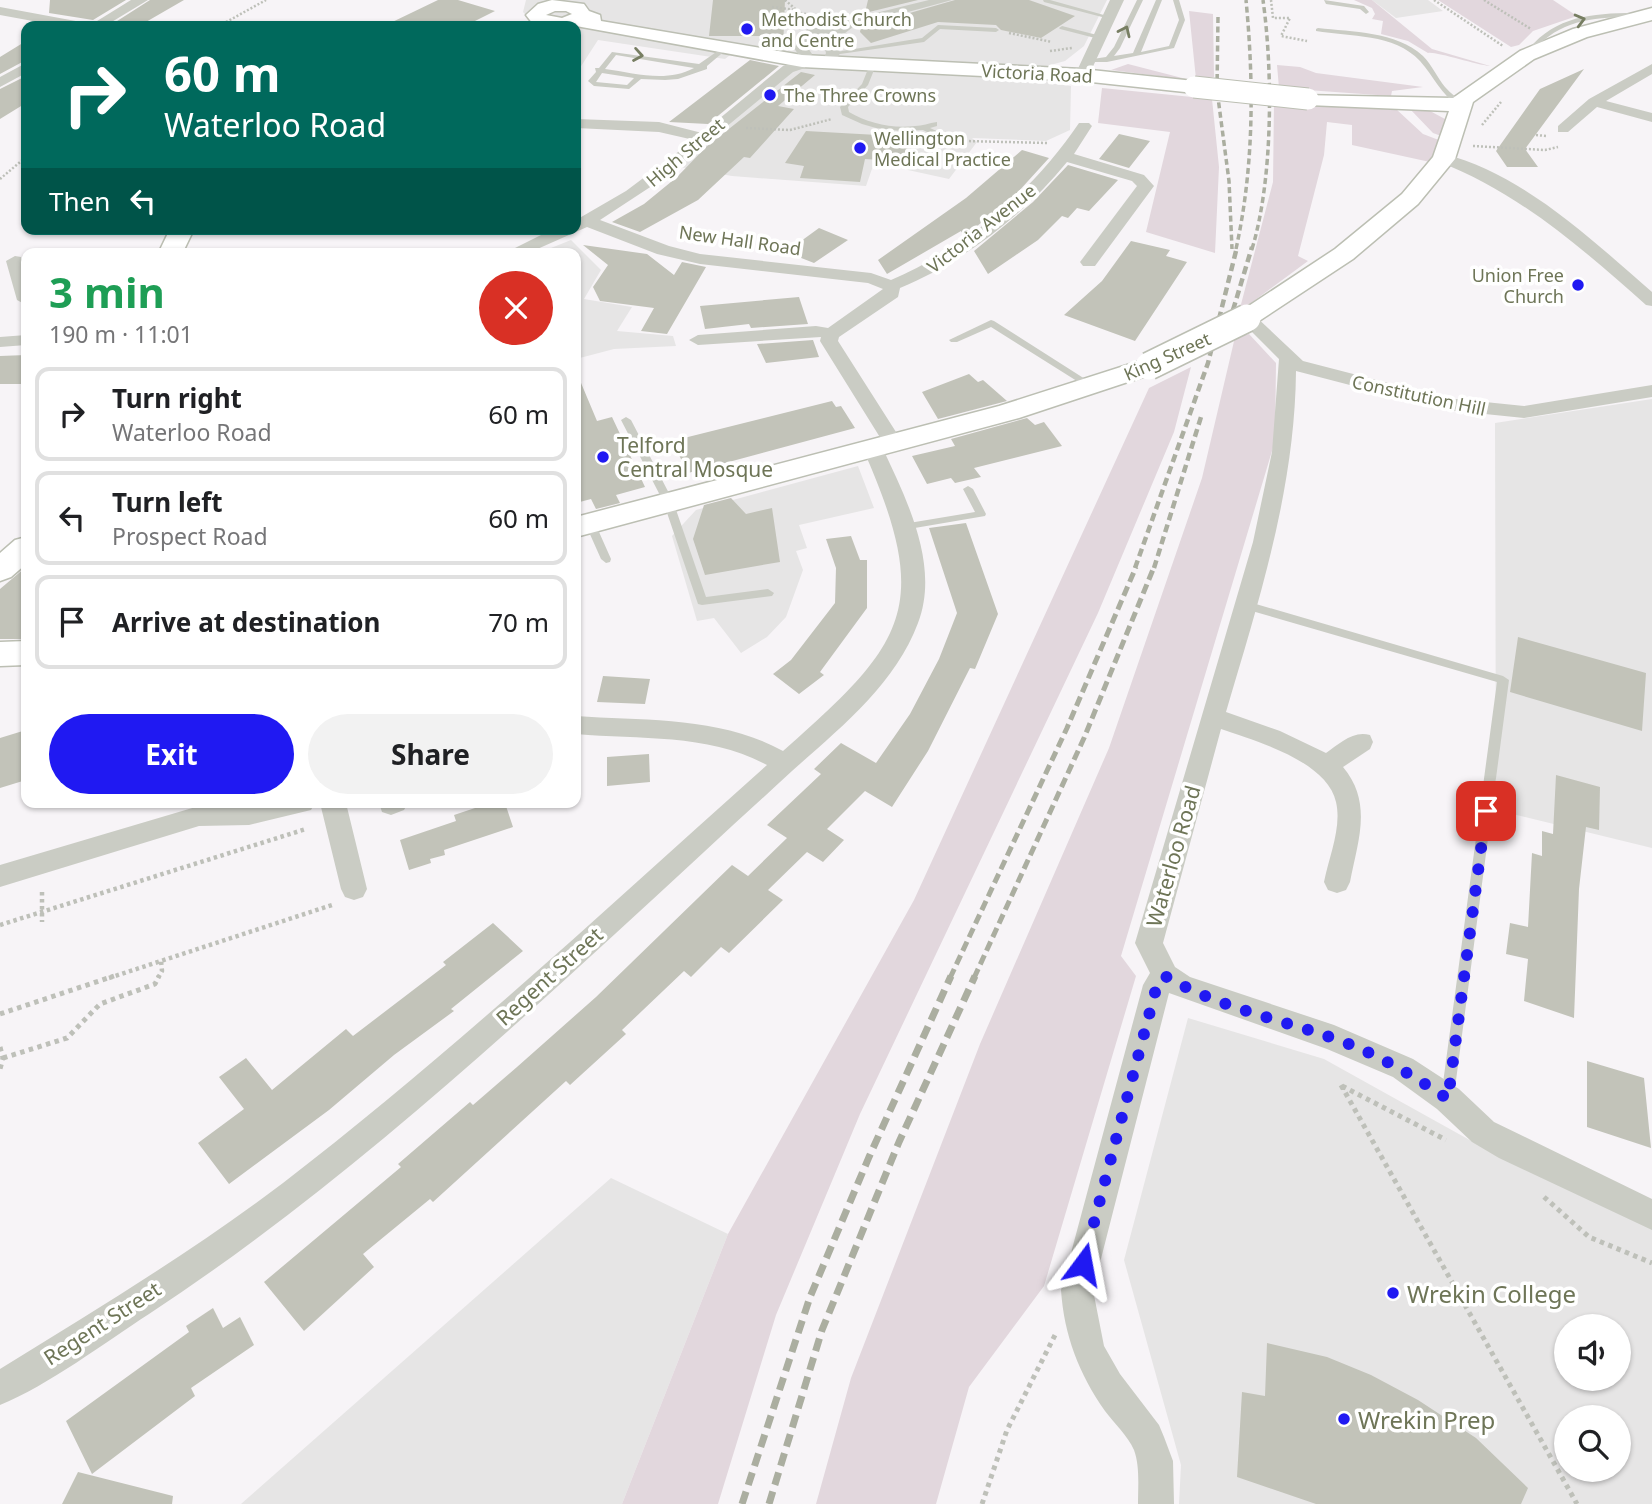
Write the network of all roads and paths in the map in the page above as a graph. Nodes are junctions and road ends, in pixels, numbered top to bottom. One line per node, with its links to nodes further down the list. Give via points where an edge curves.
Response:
1 (141, 0): 21 (street)
2 (266, 0): 22 (path)
3 (945, 0): 30 (street, via 858,21)
4 (1117, 0): 19 (street)
5 (1140, 0): 36 (lane, one-way to 5)
6 (1159, 0): 34 (lane)
7 (1176, 0): 34 (lane, via 1182,20 1172,47)
8 (1271, 0): 28 (path, via 1273,18 1290,18 1281,36)
9 (1434, 0): 35 (path, via 1503,47)
10 (1484, 0): 26 (path)
11 (1046, 1): 19 (lane)
12 (1328, 1): 16 (lane, via 1355,5)
13 (772, 7): 14 (path)
14 (796, 10)
15 (0, 11): 20 (street)
16 (1366, 12)
17 (542, 13): 31 (street, Victoria Road)
18 (1649, 15): 26 (lane, one-way to 18, via 1563,25 1605,13); 35 (street, via 1580,33)
19 (1108, 17): 27 (street)
20 (55, 21)
21 (105, 21)
22 (228, 21)
23 (1062, 28): 27 (lane)
24 (996, 30): 29 (path); 30 (lane, via 938,27 924,40)
25 (1318, 30): 49 (lane, via 1401,45 1418,55 1438,86)
26 (1544, 36): 35 (lane)
27 (1099, 37): 40 (street)
28 (1312, 42)
29 (1072, 45)
30 (832, 46): 37 (street, Victoria Road); 37 (street, via 811,32 801,48 805,54); 38 (street, Victoria Road)
31 (724, 49): 37 (street, Victoria Road); 39 (lane)
32 (1076, 49): 33 (path)
33 (1048, 51)
34 (1136, 55): 36 (lane)
35 (1527, 55): 49 (street, via 1463,99)
36 (1107, 60): 40 (lane)
37 (795, 65): 52 (street, High Street)
38 (872, 65): 40 (street, Victoria Road); 50 (lane, via 866,86 844,107)
39 (704, 66): 42 (lane, one-way to 39, via 614,53); 44 (lane, via 679,79)
40 (1085, 68): 49 (street, Victoria Road, bridge, via 1194,87 1308,99)
41 (1652, 68): 46 (street)
42 (597, 69): 44 (lane); 44 (lane, via 594,84 634,85)
43 (21, 70): 45 (street)
44 (640, 75)
45 (0, 83)
46 (1621, 87): 48 (street); 51 (street)
47 (1505, 98): 58 (path)
48 (1594, 102): 51 (street); 57 (street)
49 (1462, 105): 61 (street, King Street)
50 (847, 114): 52 (path, via 783,133); 56 (lane, via 863,122)
51 (1646, 116)
52 (721, 121): 59 (street, High Street)
53 (581, 124): 59 (street, via 659,127)
54 (934, 124): 56 (lane)
55 (1084, 126): 62 (street, Victoria Avenue)
56 (925, 128): 60 (lane)
57 (1563, 129): 61 (path, via 1576,132 1561,146 1545,150)
58 (1477, 133)
59 (702, 137): 65 (street, High Street, via 655,179)
60 (950, 144): 62 (path)
61 (1459, 147): 72 (street, via 1473,168 1595,251); 73 (street, King Street, via 1410,199 1344,254)
62 (1071, 150): 69 (street, via 1138,178 1146,186); 71 (street, Victoria Avenue, via 992,223 913,279)
63 (21, 161): 64 (path)
64 (0, 179)
65 (581, 223): 71 (street, New Hall Road, via 700,259 871,278)
66 (554, 235): 67 (street)
67 (525, 248)
68 (15, 261): 70 (street)
69 (1089, 262)
70 (21, 282)
71 (891, 286): 74 (street, Victoria Avenue, via 892,293)
72 (1652, 300)
73 (1247, 318): 79 (street, Constitution Hill); 80 (street, King Street, bridge, via 1195,346)
74 (831, 334): 76 (street, via 816,331); 83 (street, via 829,341)
75 (21, 340): 78 (street)
76 (698, 340)
77 (954, 340): 80 (lane, via 991,323)
78 (0, 342)
79 (1287, 360): 81 (street, Constitution Hill, via 1303,368 1487,411 1524,412); 92 (street, Waterloo Road, via 1285,442)
80 (1091, 386): 83 (street, King Street)
81 (1652, 391)
82 (626, 420): 85 (lane)
83 (883, 446): 85 (street, King Street); 87 (street, Regent Street)
84 (968, 489): 87 (lane, via 981,514)
85 (668, 500): 86 (street, King Street); 91 (lane, via 702,601)
86 (583, 525): 89 (lane)
87 (903, 527): 98 (street, Regent Street, via 914,578 908,621 868,683)
88 (21, 551): 90 (street)
89 (606, 559)
90 (0, 570)
91 (768, 593)
92 (1249, 606): 95 (street, Waterloo Road); 117 (lane, via 1503,680)
93 (21, 653): 94 (street)
94 (0, 654)
95 (1213, 717): 99 (street, via 1304,752); 111 (street, Waterloo Road, via 1149,943)
96 (581, 724): 98 (street, via 729,737 757,746)
97 (1360, 743): 99 (street)
98 (784, 764): 120 (street, Regent Street, via 464,1052 328,1166 208,1254)
99 (1326, 766): 104 (street, via 1349,800)
100 (280, 808): 103 (street, via 249,815 199,817)
101 (334, 808): 106 (street)
102 (318, 825): 107 (path)
103 (0, 876)
104 (1337, 882)
105 (42, 892): 107 (path)
106 (346, 896): 110 (path)
107 (42, 911): 108 (path); 109 (path)
108 (42, 922)
109 (0, 925)
110 (161, 961): 112 (path); 114 (path, via 155,984 100,1004 67,1038)
111 (1165, 976): 117 (street, via 1198,994 1334,1038 1403,1068); 119 (street, via 1157,985)
112 (0, 1014)
113 (0, 1047): 114 (path)
114 (4, 1058): 115 (path)
115 (0, 1069)
116 (1342, 1085): 123 (path)
117 (1448, 1099): 118 (street, via 1483,1132 1510,1148)
118 (1652, 1215)
119 (1077, 1290): 121 (path, via 1007,1430); 122 (street, via 1078,1315 1094,1368 1152,1450)
120 (0, 1388)
121 (982, 1504)
122 (1156, 1504)
123 (1577, 1504)

